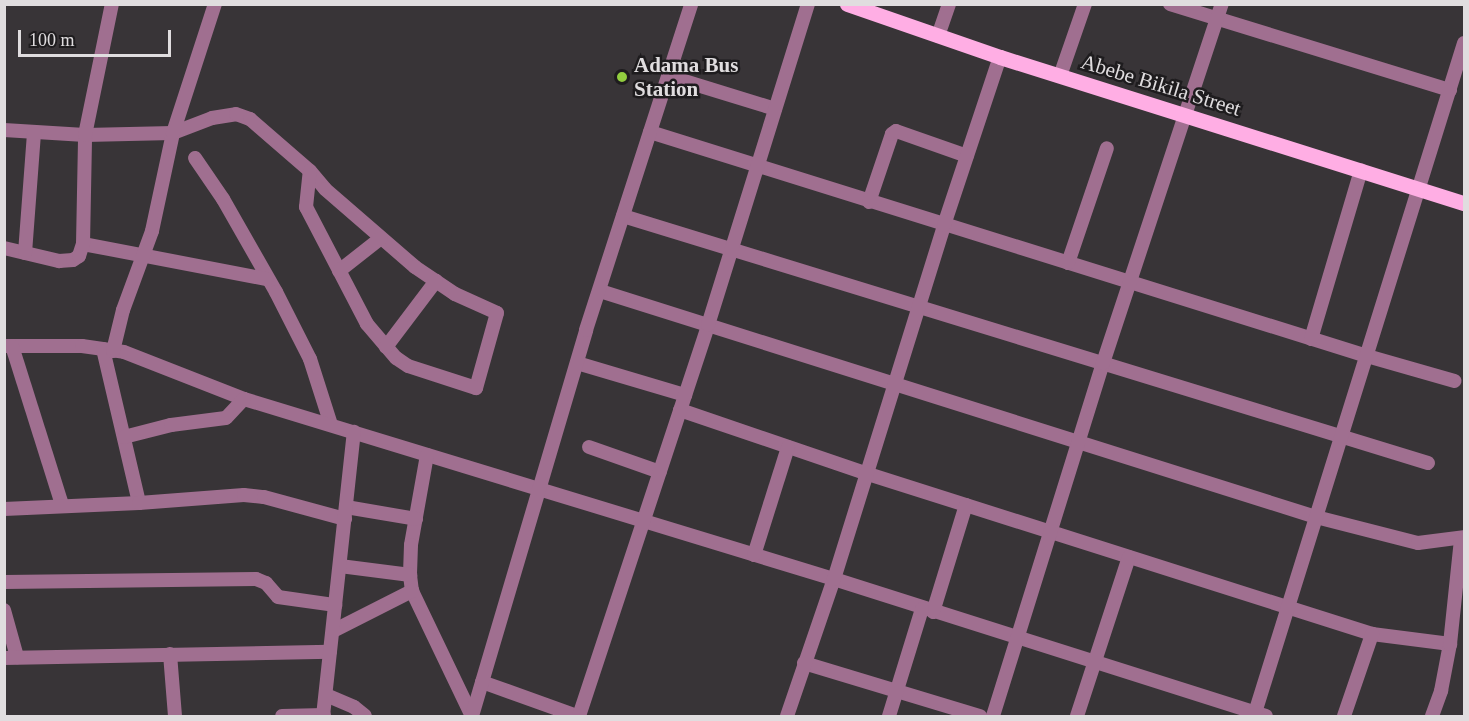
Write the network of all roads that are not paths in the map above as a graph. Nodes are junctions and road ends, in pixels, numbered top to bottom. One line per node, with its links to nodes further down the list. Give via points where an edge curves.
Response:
1 (112, 4): 23 (street)
2 (215, 4): 22 (street)
3 (691, 4): 14 (street)
4 (808, 4): 17 (street)
5 (847, 4): 11 (main road, Abebe Bikila Street)
6 (949, 4): 11 (street)
7 (1086, 4): 15 (street)
8 (1170, 4): 10 (street)
9 (1222, 4): 10 (street)
10 (1217, 20): 16 (street); 18 (street)
11 (938, 36): 13 (main road, Abebe Bikila Street)
12 (1464, 44): 16 (street)
13 (1000, 57): 15 (main road, Abebe Bikila Street); 25 (street)
14 (668, 76): 17 (street); 21 (street)
15 (1060, 76): 18 (main road, Abebe Bikila Street)
16 (1450, 90): 30 (street)
17 (776, 109): 27 (street)
18 (1185, 114): 28 (main road, Abebe Bikila Street); 45 (street)
19 (4, 130): 20 (street)
20 (34, 132): 23 (street); 39 (street)
21 (650, 132): 27 (street); 33 (street)
22 (173, 133): 23 (street); 29 (street, via 212,118 236,114 250,119); 40 (street)
23 (85, 135): 36 (street)
24 (1107, 148): 41 (street)
25 (967, 156): 31 (street, via 896,131); 34 (street)
26 (195, 158): 43 (street, via 223,199)
27 (758, 166): 31 (street); 38 (street)
28 (1360, 170): 30 (main road, Abebe Bikila Street); 49 (street)
29 (310, 171): 35 (street); 42 (street, via 306,207)
30 (1419, 189): 32 (main road, Abebe Bikila Street); 53 (street)
31 (869, 201): 34 (street)
32 (1464, 203)
33 (623, 216): 38 (street); 46 (street)
34 (944, 225): 41 (street); 47 (street)
35 (381, 238): 42 (street); 44 (street)
36 (83, 244): 39 (street, via 80,256 72,260); 40 (street)
37 (4, 248): 39 (street)
38 (732, 250): 47 (street); 48 (street)
39 (25, 253)
40 (144, 254): 43 (street); 52 (street)
41 (1068, 263): 45 (street)
42 (339, 271): 51 (street, via 367,324)
43 (267, 279): 61 (street, via 310,359)
44 (436, 281): 51 (street); 51 (street, via 496,313 476,388 408,366)
45 (1130, 283): 49 (street); 55 (street)
46 (600, 291): 48 (street); 54 (street)
47 (918, 307): 55 (street); 57 (street)
48 (708, 325): 57 (street); 58 (street)
49 (1311, 339): 53 (street)
50 (8, 346): 52 (street); 74 (street)
51 (386, 347)
52 (108, 350): 59 (street, via 134,356); 64 (street)
53 (1367, 356): 56 (street); 63 (street)
54 (577, 363): 58 (street); 72 (street)
55 (1103, 363): 63 (street); 65 (street)
56 (1455, 381)
57 (894, 384): 65 (street); 71 (street)
58 (685, 395): 60 (street)
59 (244, 399): 61 (street); 64 (street, via 226,418 171,425)
60 (680, 410): 67 (street); 70 (street)
61 (331, 425): 62 (street)
62 (354, 432): 68 (street); 77 (street)
63 (1341, 436): 69 (street); 78 (street)
64 (124, 437): 73 (street)
65 (1079, 442): 78 (street); 81 (street)
66 (589, 447): 70 (street)
67 (788, 447): 71 (street); 83 (street)
68 (427, 455): 72 (street); 79 (street)
69 (1428, 463)
70 (660, 472): 80 (street)
71 (865, 473): 75 (street); 87 (street)
72 (537, 489): 80 (street); 103 (street)
73 (140, 503): 74 (street); 77 (street, via 244,495)
74 (62, 505): 76 (street)
75 (966, 506): 81 (street); 93 (street)
76 (4, 509)
77 (345, 513): 79 (street); 85 (street)
78 (1316, 517): 82 (street, via 1418,543); 91 (street)
79 (416, 519): 86 (street)
80 (643, 521): 83 (street); 112 (street)
81 (1052, 533): 84 (street); 96 (street)
82 (1462, 538): 97 (street)
83 (754, 555): 87 (street)
84 (1129, 557): 91 (street); 102 (street)
85 (340, 566): 86 (street); 90 (street)
86 (410, 575): 89 (street)
87 (834, 579): 93 (street); 101 (street)
88 (4, 582): 90 (street, via 249,579 266,583 278,597)
89 (412, 591): 94 (street); 108 (street)
90 (335, 605): 94 (street)
91 (1288, 608): 95 (street); 106 (street)
92 (4, 610): 100 (street)
93 (927, 610): 96 (street); 104 (street)
94 (333, 631): 98 (street)
95 (1372, 634): 97 (street); 118 (street)
96 (1017, 639): 102 (street); 116 (street)
97 (1450, 644): 119 (street, via 1442,691)
98 (330, 652): 99 (street); 105 (street)
99 (170, 654): 100 (street); 109 (street)
100 (11, 658)
101 (804, 663): 104 (street); 113 (street)
102 (1095, 663): 106 (street); 117 (street)
103 (482, 682): 108 (street); 112 (street)
104 (897, 691): 114 (street); 115 (street)
105 (326, 695): 107 (street); 111 (street, via 354,707)
106 (1258, 715)
107 (323, 716): 110 (street)
108 (472, 716)
109 (175, 717)
110 (282, 717)
111 (365, 717)
112 (578, 717)
113 (787, 717)
114 (889, 717)
115 (980, 717)
116 (993, 717)
117 (1077, 717)
118 (1344, 717)
119 (1432, 717)

